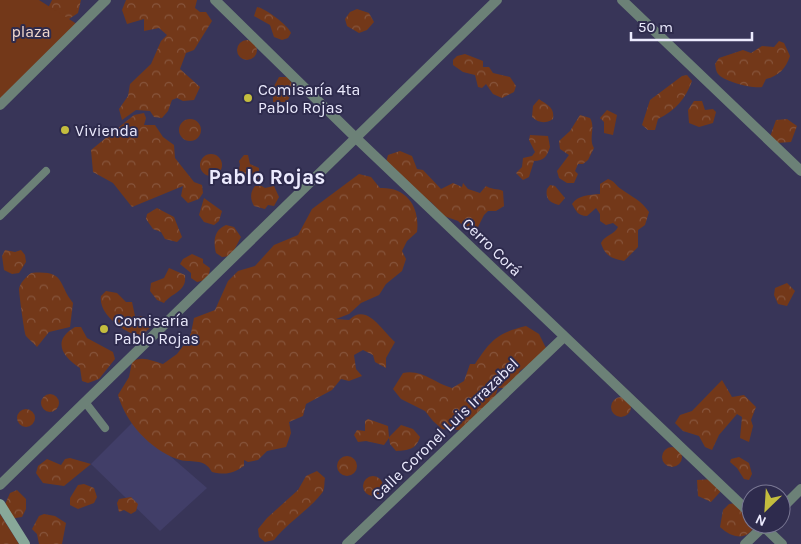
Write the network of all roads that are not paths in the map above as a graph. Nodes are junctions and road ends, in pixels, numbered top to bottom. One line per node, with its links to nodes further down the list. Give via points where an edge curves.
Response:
1 (106, 0): 5 (street)
2 (214, 0): 6 (street, Cerro Corá)
3 (497, 0): 6 (street)
4 (622, 0): 8 (street)
5 (0, 105)
6 (356, 138): 10 (street, Cerro Corá); 11 (street)
7 (46, 171): 9 (lane)
8 (801, 171)
9 (0, 216)
10 (564, 337): 17 (street, Cerro Corá); 21 (street, Calle Coronel Luis Irrazabel)
11 (85, 402): 12 (lane); 13 (street)
12 (105, 428)
13 (0, 485)
14 (801, 489): 15 (street)
15 (791, 499)
16 (0, 504): 20 (street)
17 (741, 505)
18 (754, 534): 22 (street)
19 (772, 534): 23 (street)
20 (25, 544)
21 (347, 544)
22 (745, 544)
23 (782, 544)

